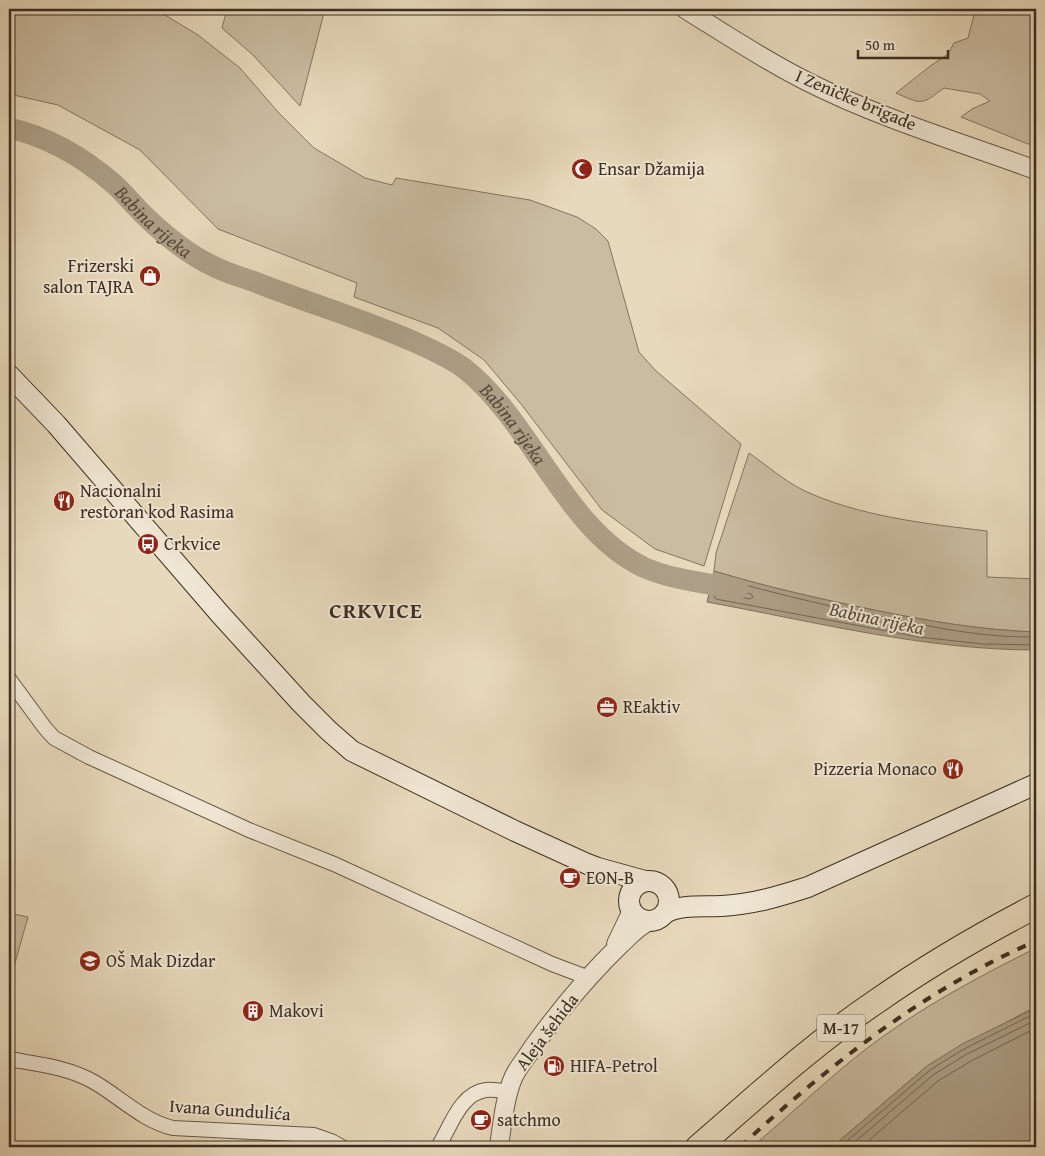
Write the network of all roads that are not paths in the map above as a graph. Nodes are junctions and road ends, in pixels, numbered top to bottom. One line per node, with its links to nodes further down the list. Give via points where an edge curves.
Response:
1 (685, 9): 2 (street, I Zeničke brigade, via 806,81 865,108)
2 (1036, 170)
3 (9, 375): 6 (main road, via 56,424 220,614 301,703 346,746 514,831)
4 (9, 679): 14 (street, via 54,738 90,757)
5 (1036, 784): 10 (main road, via 808,887 770,900)
6 (598, 868): 7 (main road); 9 (main road, via 616,880)
7 (645, 881): 8 (main road, via 658,882); 9 (main road, via 634,888)
8 (667, 892): 10 (main road); 12 (main road, via 669,903)
9 (630, 904): 12 (main road, via 639,918); 13 (street, Aleja šehida, via 629,917)
10 (708, 906): 12 (main road, via 671,910)
11 (1036, 906): 20 (highway, M-17, via 997,926 876,1001 801,1059)
12 (657, 917): 13 (street, Aleja šehida, via 642,925)
13 (610, 955): 14 (street, Aleja šehida)
14 (589, 978): 16 (street, Aleja šehida, via 523,1062 513,1077)
15 (9, 1059): 17 (street, Ivana Gundulića, via 78,1074 146,1117 173,1128 314,1135)
16 (509, 1092): 18 (street, via 487,1090 472,1096 460,1108); 19 (street, Aleja šehida)
17 (342, 1147)
18 (438, 1147)
19 (499, 1147)
20 (698, 1147)

